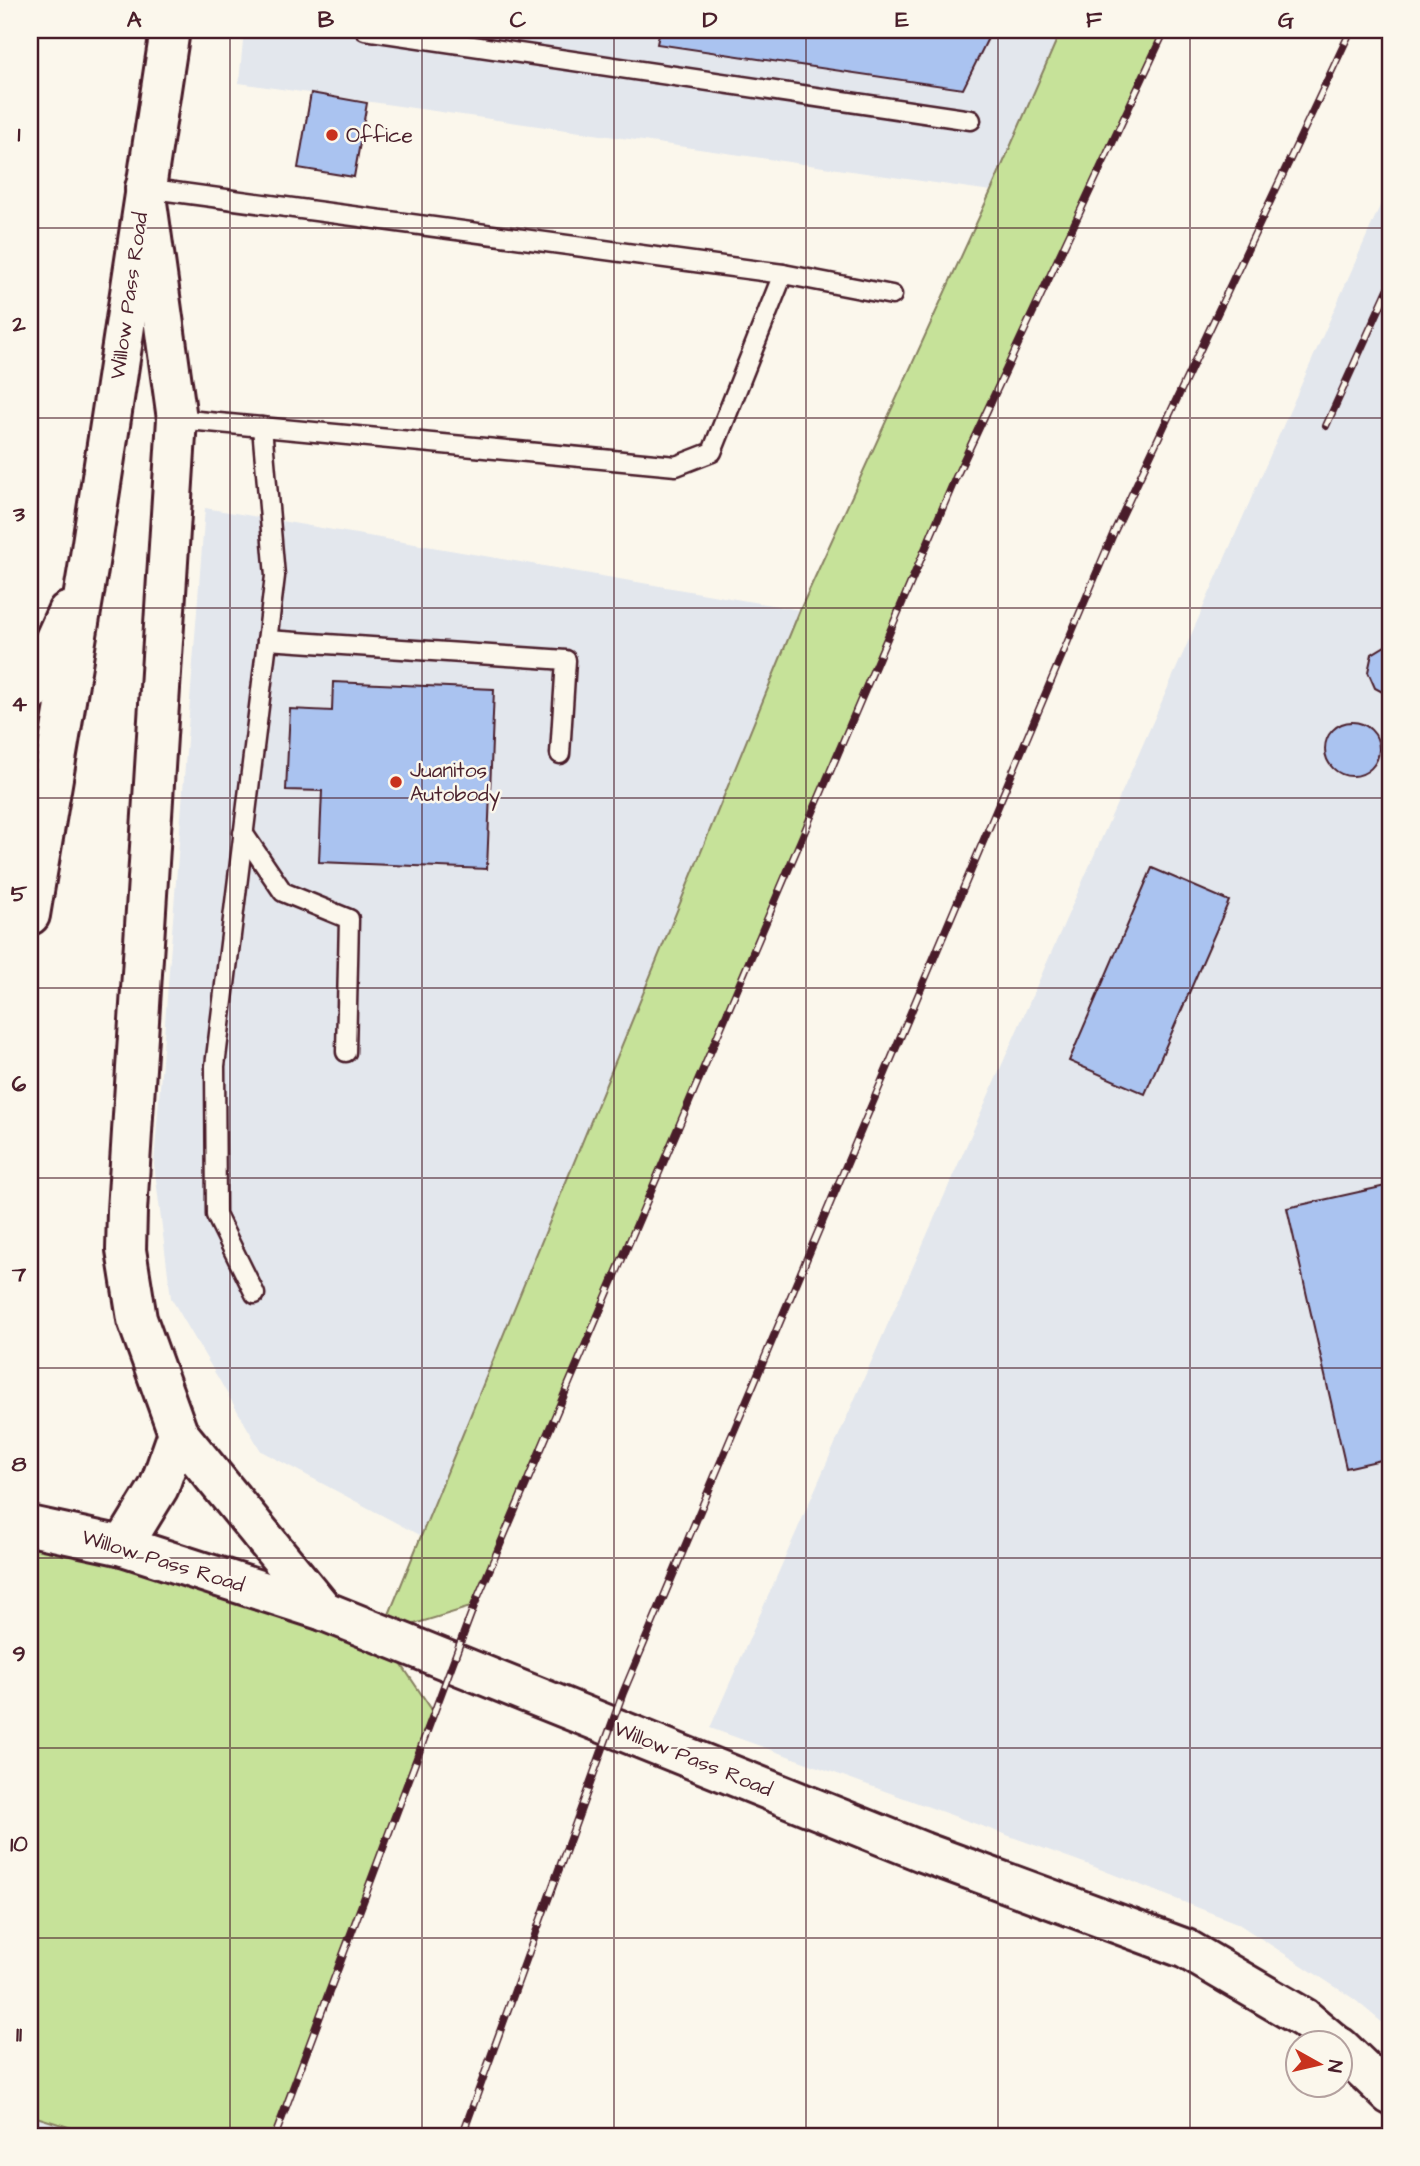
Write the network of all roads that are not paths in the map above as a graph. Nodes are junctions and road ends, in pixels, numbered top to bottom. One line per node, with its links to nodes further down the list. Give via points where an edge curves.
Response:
1 (170, 30): 4 (main road, Willow Pass Road)
2 (365, 30): 3 (lane)
3 (971, 120)
4 (145, 188): 5 (lane); 7 (main road); 9 (main road, Willow Pass Road)
5 (783, 274): 6 (lane); 8 (lane, via 712,452 677,466)
6 (892, 295)
7 (177, 419): 8 (lane); 17 (main road, via 126,1250 137,1320)
8 (262, 427): 10 (lane, via 275,576)
9 (89, 563): 11 (main road); 14 (main road)
10 (267, 640): 12 (lane, via 566,660); 13 (lane)
11 (30, 694)
12 (560, 754)
13 (243, 833): 15 (lane, via 284,892 349,919); 16 (lane, via 215,1066 216,1215)
14 (30, 915)
15 (346, 1052)
16 (255, 1294)
17 (178, 1433): 19 (main road, via 159,1487); 20 (main road)
18 (30, 1526): 19 (main road, Willow Pass Road)
19 (123, 1546): 20 (main road, Willow Pass Road)
20 (324, 1611): 21 (main road, Willow Pass Road, via 923,1852 1186,1949)
21 (1319, 2030)
22 (1354, 2062): 23 (main road)
23 (1390, 2095)

